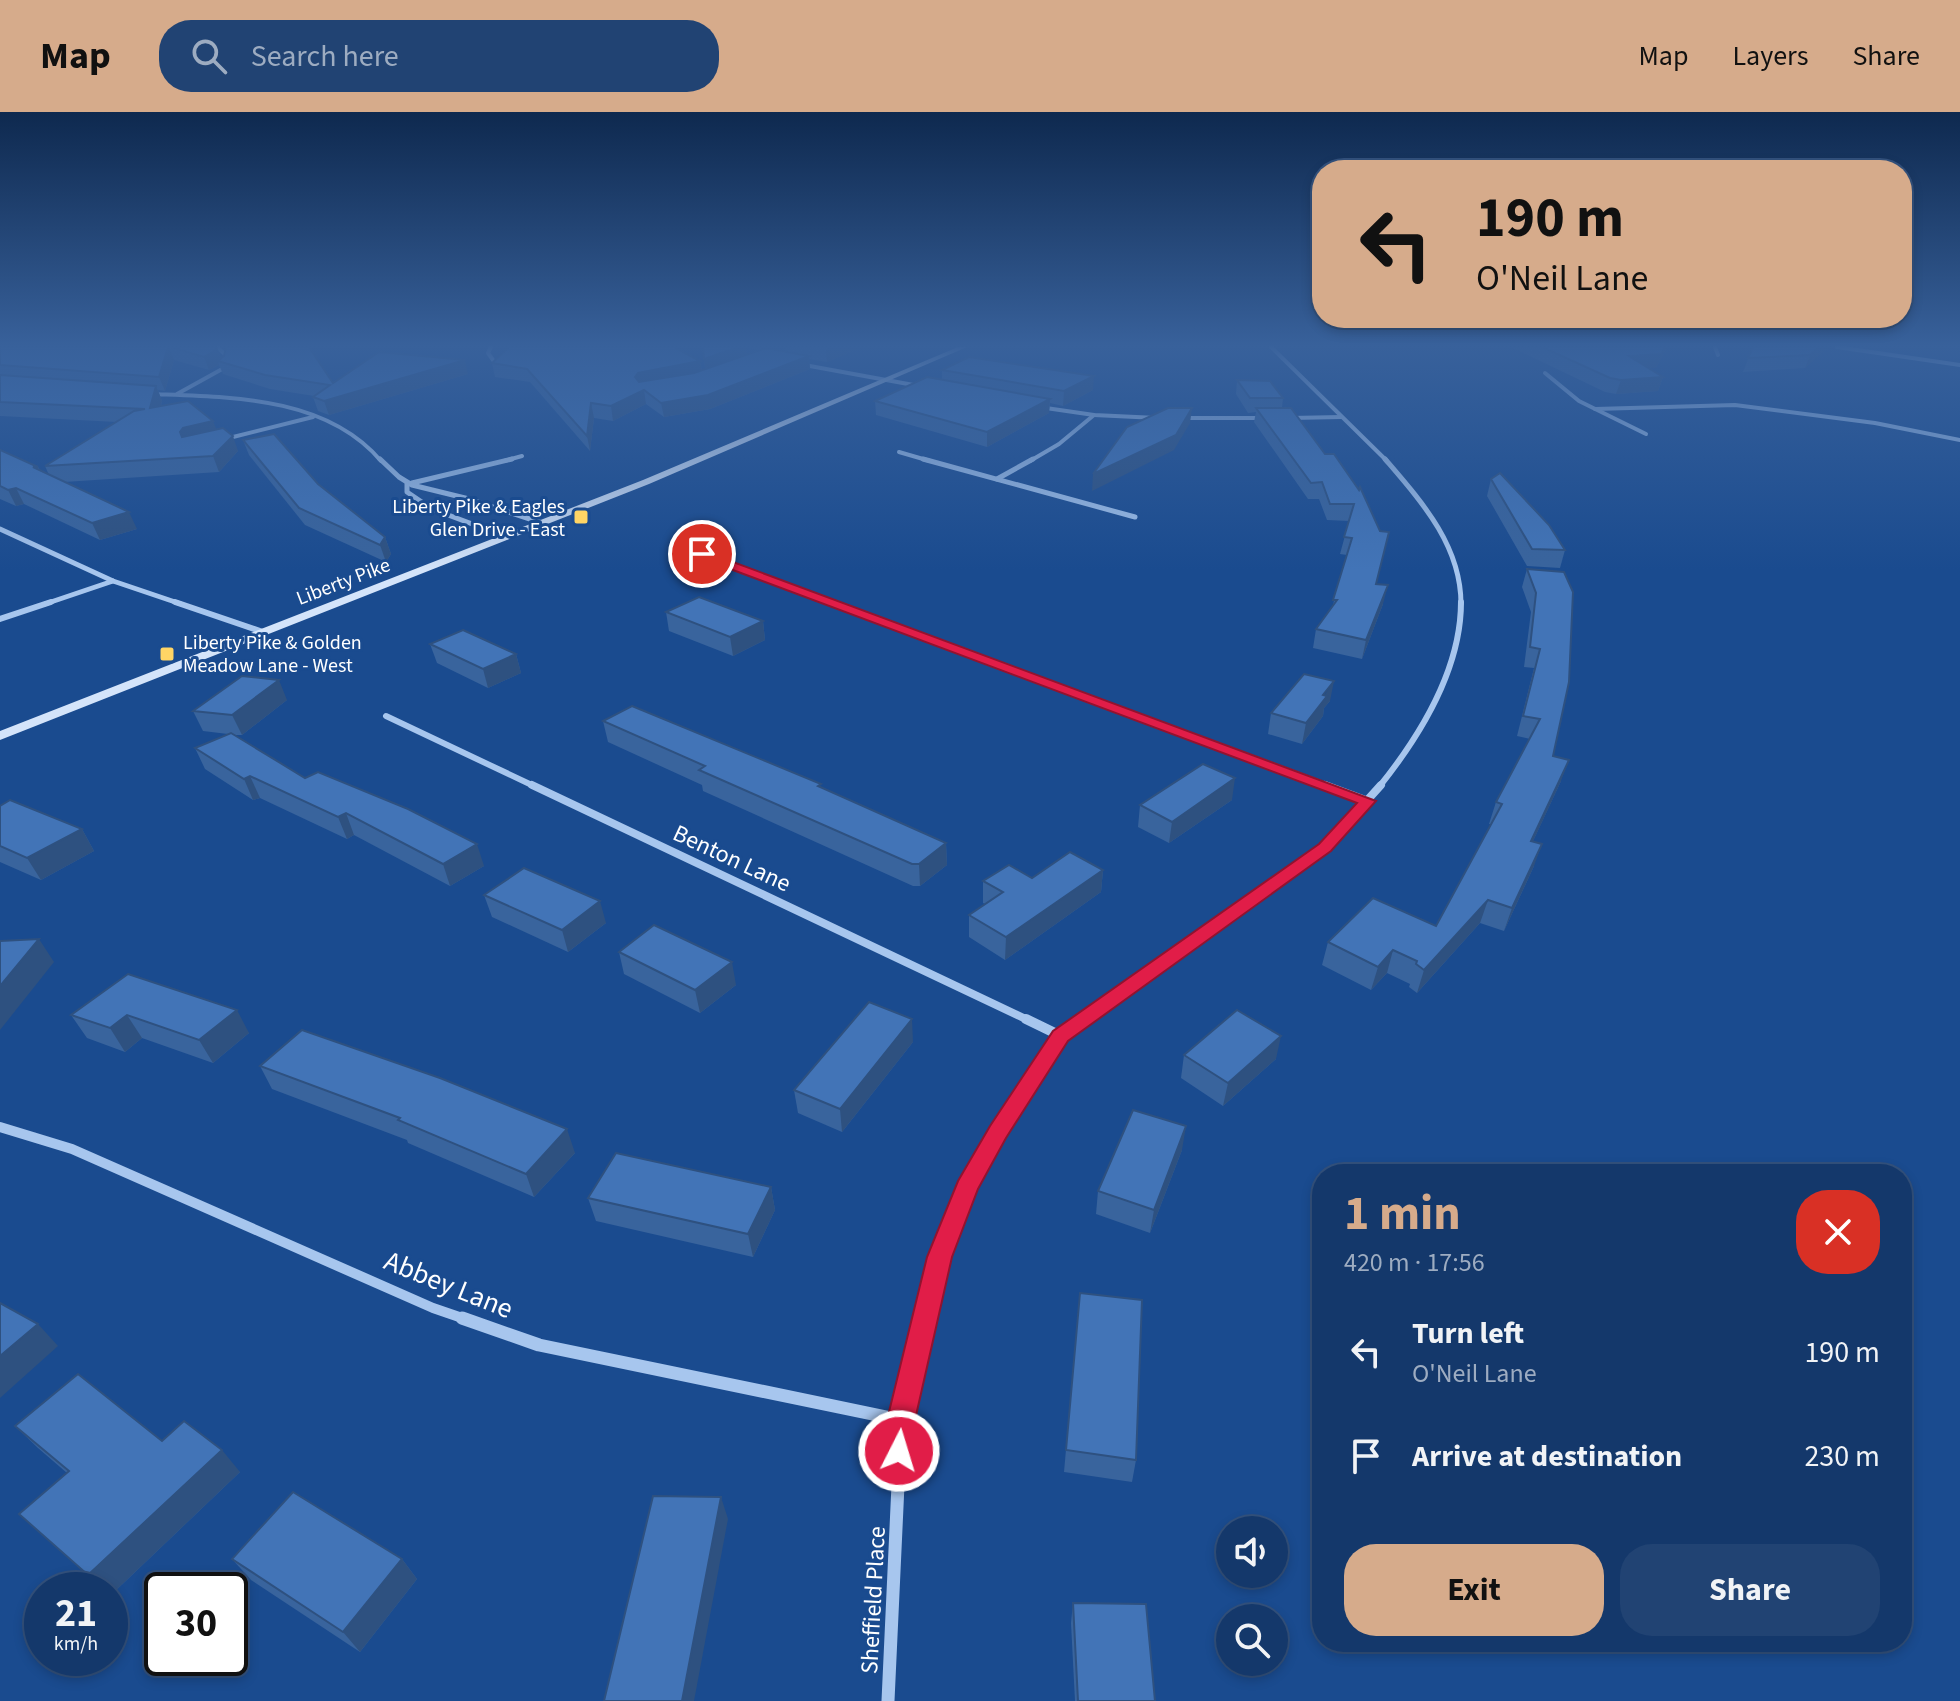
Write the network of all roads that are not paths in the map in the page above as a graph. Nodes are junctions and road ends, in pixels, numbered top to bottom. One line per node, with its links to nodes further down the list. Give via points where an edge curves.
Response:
1 (297, 421): 9 (street)
2 (325, 421): 14 (street, via 363,440 374,457)
3 (794, 421): 16 (street, Liberty Pike)
4 (1087, 421): 13 (street, via 1059,444)
5 (1347, 421): 25 (street, Sheffield Place, via 1424,505 1443,533 1461,587 1461,623 1438,692 1410,748)
6 (1620, 421): 8 (street)
7 (1861, 421): 10 (street)
8 (1646, 434)
9 (222, 440)
10 (1960, 440)
11 (899, 452): 13 (street)
12 (522, 456): 14 (street)
13 (997, 479): 15 (street)
14 (407, 484): 16 (street); 18 (street, via 407,492 432,509)
15 (1135, 517)
16 (542, 523): 18 (street, Liberty Pike)
17 (0, 529): 20 (street)
18 (507, 537): 22 (street, Liberty Pike)
19 (702, 554): 25 (street)
20 (113, 581): 21 (street); 22 (street)
21 (0, 619)
22 (263, 632): 24 (street, Liberty Pike)
23 (386, 716): 26 (street, Benton Lane)
24 (0, 736)
25 (1368, 801): 26 (street, Sheffield Place, via 1325,847)
26 (1061, 1036): 28 (street, Sheffield Place, via 966,1188 939,1257)
27 (0, 1127): 28 (street, Abbey Lane, via 72,1149 433,1308 539,1345)
28 (901, 1420): 29 (street, Sheffield Place)
29 (888, 1701)

